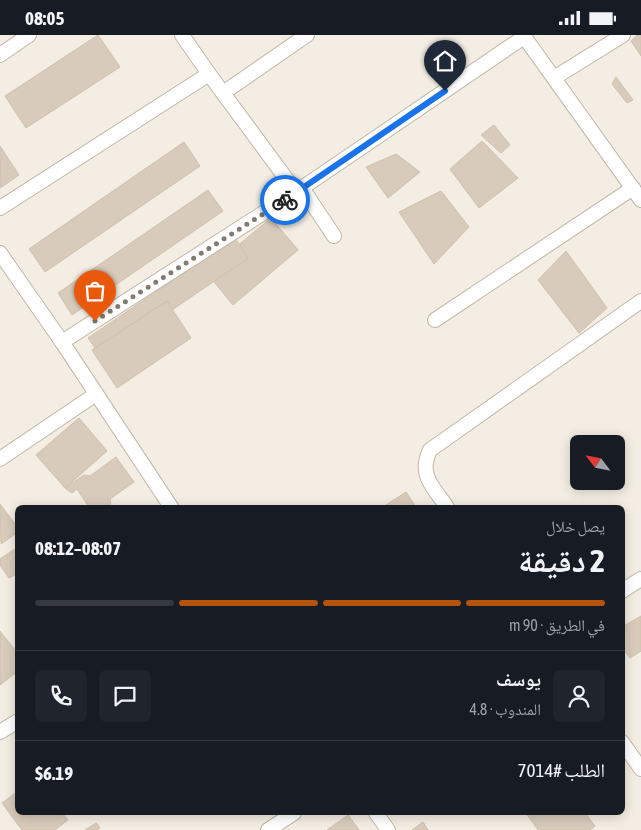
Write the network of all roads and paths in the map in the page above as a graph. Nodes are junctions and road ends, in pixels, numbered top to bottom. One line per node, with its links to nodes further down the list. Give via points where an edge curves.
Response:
1 (29, 35): 6 (street)
2 (182, 35): 7 (street)
3 (307, 35): 9 (street)
4 (624, 35): 8 (street)
5 (524, 36): 8 (street); 11 (street)
6 (0, 55)
7 (209, 74): 9 (street); 13 (street)
8 (554, 78): 10 (street)
9 (223, 93): 11 (street)
10 (633, 188): 12 (street); 17 (street)
11 (299, 190): 14 (street); 18 (street)
12 (641, 200)
13 (0, 208)
14 (334, 236)
15 (2, 261): 18 (street)
16 (641, 301): 22 (street, via 430,450 424,463 425,474)
17 (435, 320)
18 (62, 342): 19 (street)
19 (96, 394): 20 (street); 21 (street)
20 (0, 459)
21 (170, 505)
22 (447, 505)
23 (641, 579): 24 (street)
24 (625, 589)
25 (15, 723): 26 (street)
26 (0, 732)
27 (625, 746): 28 (street)
28 (641, 769)
29 (291, 815): 31 (street)
30 (377, 815): 32 (street)
31 (268, 830)
32 (388, 830)

